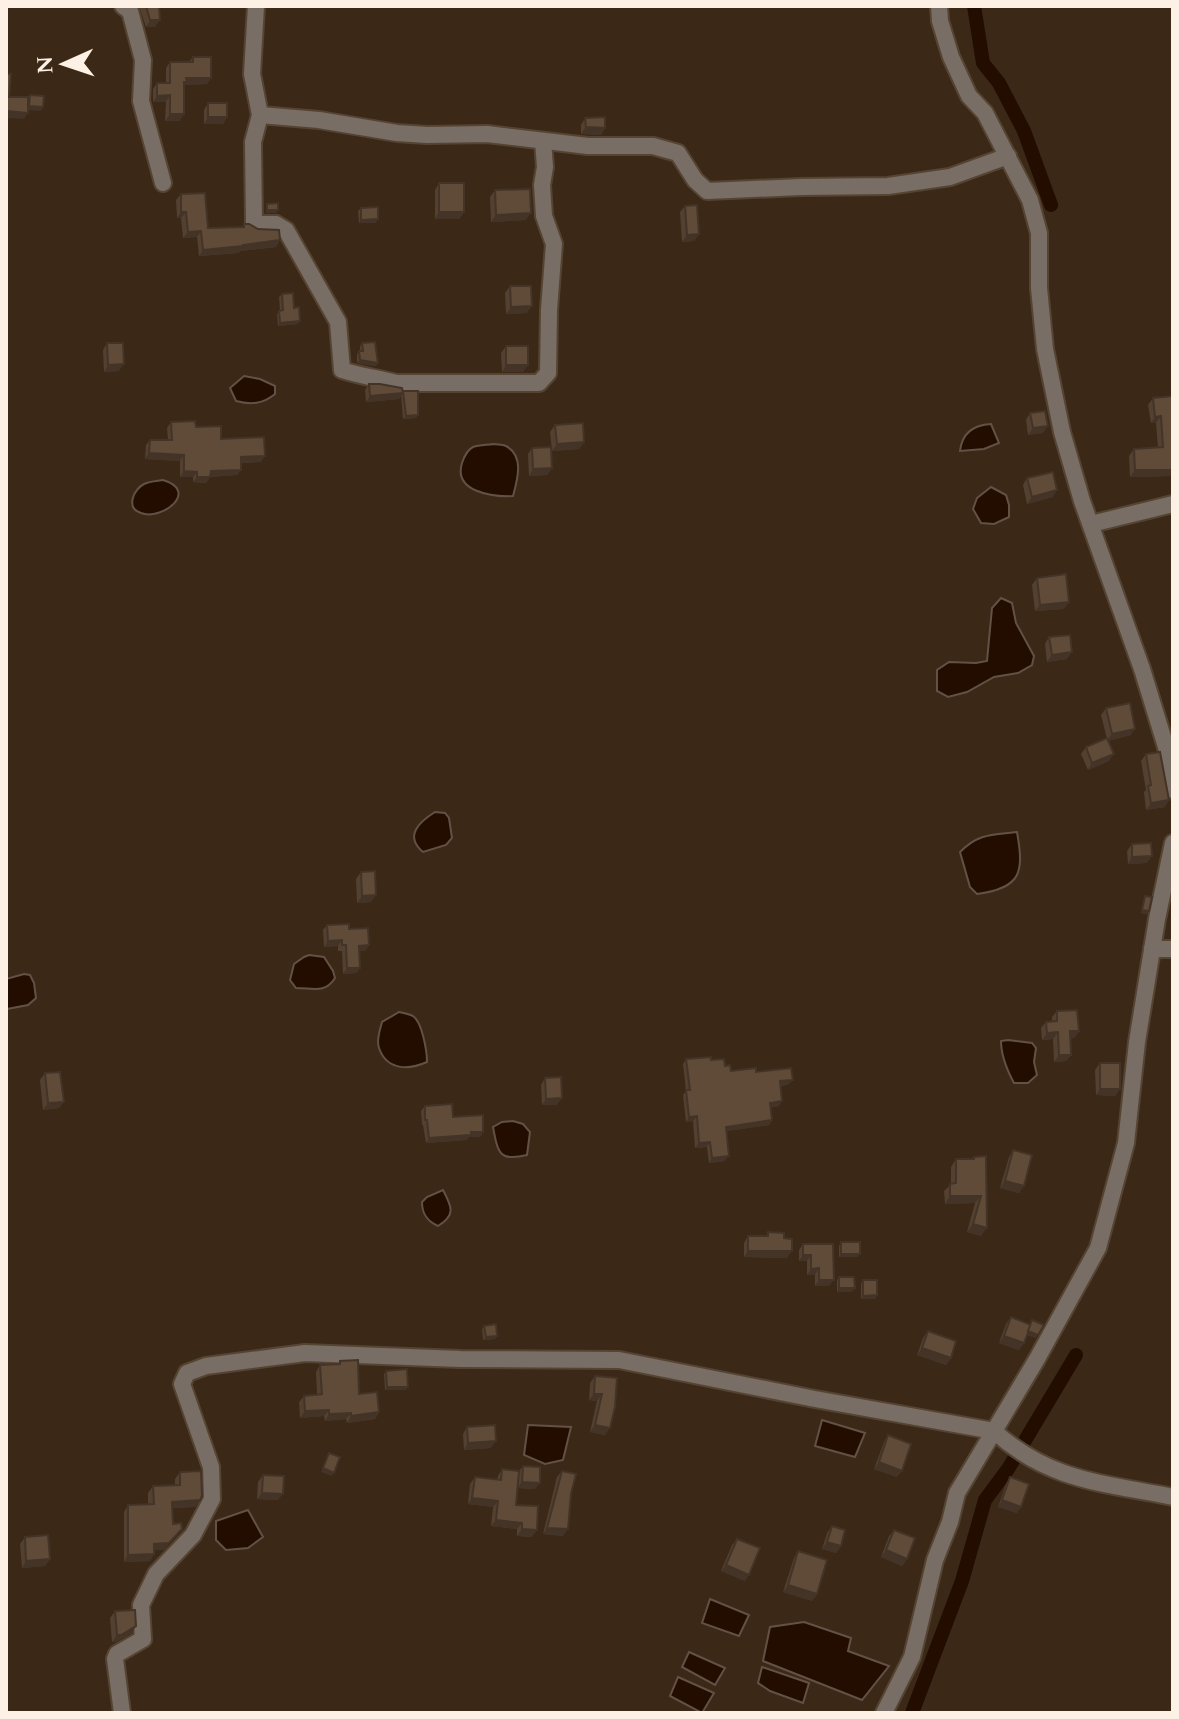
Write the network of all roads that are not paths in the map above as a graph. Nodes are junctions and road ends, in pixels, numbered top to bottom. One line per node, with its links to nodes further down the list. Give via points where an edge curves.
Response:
1 (123, 6): 7 (street, via 130,11 143,60 141,101)
2 (256, 6): 4 (street, via 252,74)
3 (939, 6): 6 (street, via 951,57)
4 (260, 115): 5 (street, via 397,133); 5 (street, via 253,142 254,224 276,224 286,230 338,322 342,370 396,383 539,383 548,373 554,244 544,216)
5 (543, 141): 6 (street, via 653,146 678,153 707,191 888,186 950,177)
6 (1008, 156): 9 (street, via 1039,233 1045,349 1062,432)
7 (163, 183)
8 (1173, 504): 9 (street)
9 (1091, 524): 10 (street)
10 (1171, 760): 11 (street)
11 (1173, 790)
12 (1173, 843): 13 (street)
13 (1162, 948): 14 (street, via 1137,1042 1126,1143 1098,1248)
14 (994, 1431): 15 (street, via 1036,1462 1069,1476); 16 (street, via 619,1360 305,1353 206,1366 187,1373 182,1384 211,1467 212,1499 193,1535 156,1574 141,1605 143,1639 117,1654); 17 (street, via 957,1493 912,1657)
15 (1173, 1497)
16 (122, 1713)
17 (884, 1713)

